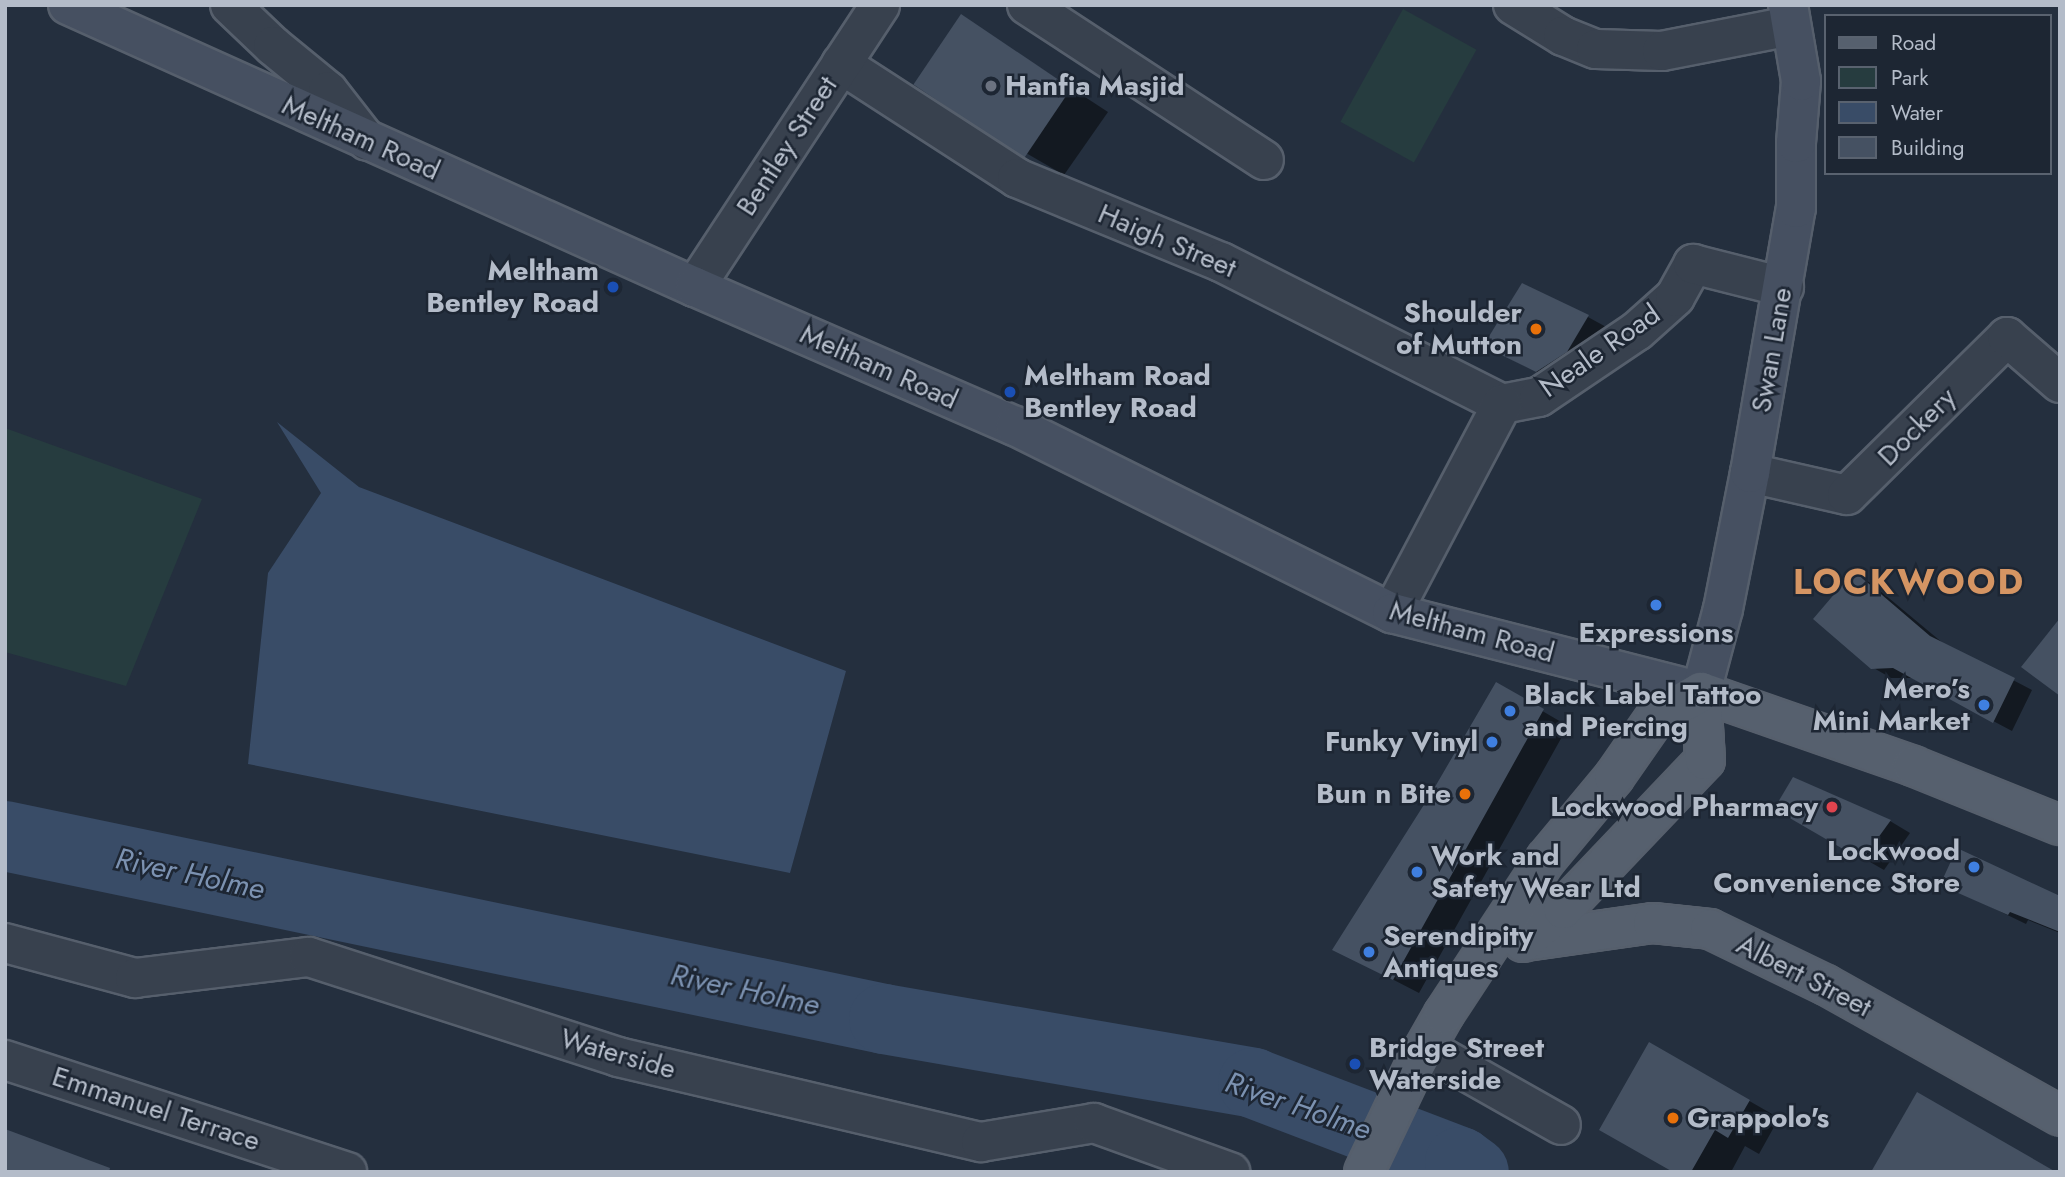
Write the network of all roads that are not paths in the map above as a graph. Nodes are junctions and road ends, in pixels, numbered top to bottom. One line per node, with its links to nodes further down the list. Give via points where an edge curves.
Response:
1 (68, 5): 8 (main road, Meltham Road)
2 (230, 5): 8 (street, via 328,91)
3 (880, 5): 7 (street, Bentley Street)
4 (1027, 5): 9 (street)
5 (1513, 5): 6 (street, via 1563,36 1596,49 1662,51)
6 (1790, 16): 11 (main road, Swan Lane, via 1801,81 1796,208)
7 (841, 64): 10 (street, Bentley Street); 13 (street, Haigh Street, via 1017,178 1221,262)
8 (367, 141): 10 (main road, Meltham Road)
9 (1264, 160)
10 (695, 287): 15 (main road, Meltham Road, via 1014,426)
11 (1784, 287): 13 (street, Neale Road, via 1693,264 1675,297 1637,331 1539,397); 14 (main road, Swan Lane)
12 (2060, 383): 14 (street, Dockery, via 2007,337 1847,495)
13 (1502, 404): 15 (street, Neale Road)
14 (1750, 473): 16 (main road, Swan Lane)
15 (1392, 613): 16 (main road, Meltham Road)
16 (1701, 692): 17 (main road, via 1913,766); 18 (main road, via 1706,760 1563,909); 20 (main road, via 1655,718 1614,777 1546,859)
17 (2060, 825)
18 (1526, 941): 20 (main road); 23 (main road, Albert Street, via 1653,923 1710,929 1826,985)
19 (5, 943): 26 (street, Waterside, via 135,978 309,957 618,1057 981,1142 1094,1123)
20 (1476, 962): 21 (main road)
21 (1420, 1057): 24 (street); 27 (main road)
22 (5, 1060): 25 (street, Emmanuel Terrace)
23 (2060, 1116)
24 (1561, 1125)
25 (347, 1172)
26 (1230, 1172)
27 (1364, 1172)

